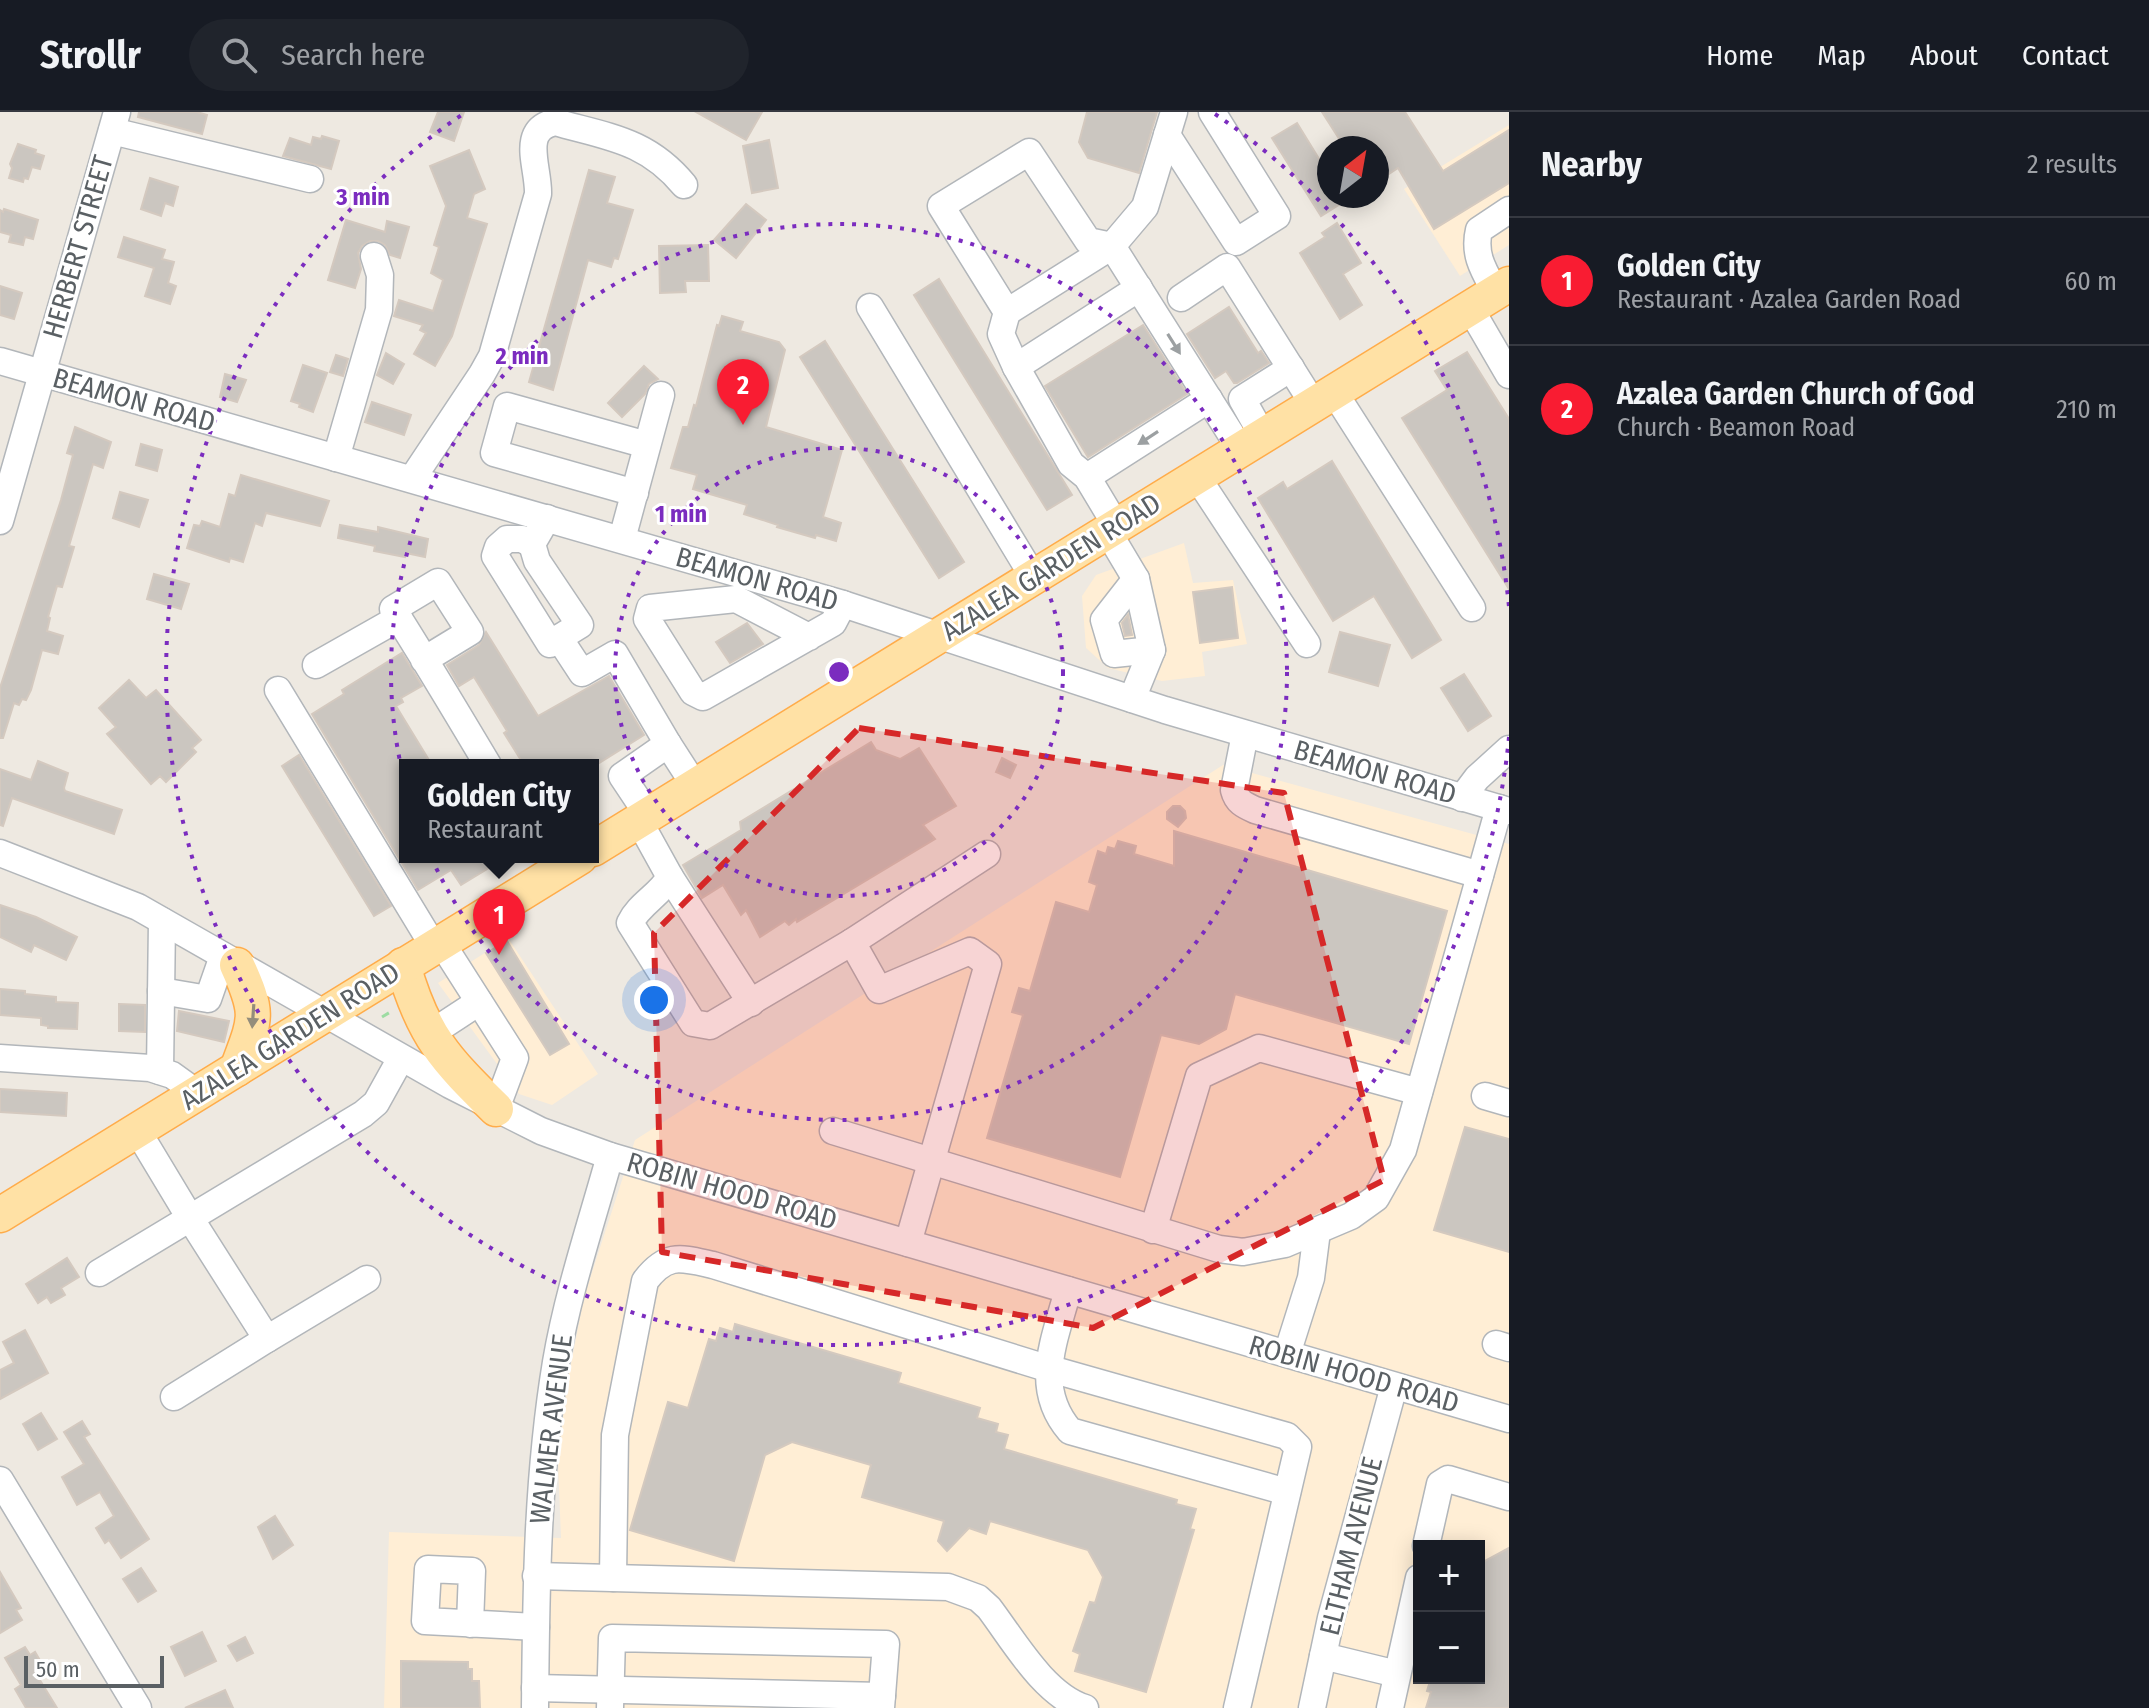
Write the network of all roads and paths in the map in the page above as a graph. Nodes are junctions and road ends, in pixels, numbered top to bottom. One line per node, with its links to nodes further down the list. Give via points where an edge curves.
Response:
1 (1212, 112): 7 (street, via 1277,216)
2 (114, 122): 4 (street); 19 (street, HERBERT STREET)
3 (1171, 124): 7 (street); 8 (street, via 1145,207)
4 (310, 179)
5 (684, 185): 29 (street, via 653,154 633,144 555,122 537,131 532,146 538,194 492,356)
6 (1509, 210): 12 (street, via 1479,230 1476,243)
7 (1236, 242): 10 (street)
8 (1112, 246): 11 (street); 15 (street); 15 (street, via 1088,241 1029,152 941,206)
9 (374, 256): 26 (street, via 382,290 379,310)
10 (1227, 267): 13 (street); 18 (street)
11 (1139, 288): 17 (street); 23 (street, one-way to 23)
12 (1491, 295): 20 (street); 22 (main road, AZALEA GARDEN ROAD)
13 (1181, 298)
14 (870, 307): 36 (street)
15 (1007, 312): 17 (street, via 1001,334)
16 (0, 361): 19 (street, BEAMON ROAD)
17 (1016, 367): 27 (street, via 1071,464)
18 (1291, 368): 22 (street); 24 (street, via 1242,399)
19 (42, 373): 26 (street, BEAMON ROAD); 32 (street, HERBERT STREET)
20 (1509, 375)
21 (661, 395): 25 (street)
22 (1324, 398): 24 (main road, AZALEA GARDEN ROAD); 39 (street)
23 (1209, 399): 24 (street); 27 (street, one-way to 27)
24 (1252, 443): 28 (main road, AZALEA GARDEN ROAD)
25 (647, 445): 30 (street); 30 (street, via 507,406 494,453)
26 (336, 458): 29 (street, BEAMON ROAD)
27 (1087, 477): 33 (street)
28 (1197, 477): 33 (main road, AZALEA GARDEN ROAD); 43 (street)
29 (412, 479): 31 (street, BEAMON ROAD)
30 (635, 493): 34 (street)
31 (547, 518): 34 (street, BEAMON ROAD); 35 (street)
32 (0, 521)
33 (1113, 530): 36 (main road, AZALEA GARDEN ROAD); 37 (street)
34 (622, 539): 38 (street, BEAMON ROAD)
35 (532, 544): 44 (street, via 537,561 580,625); 44 (street, via 507,539 495,556)
36 (1034, 578): 41 (main road, AZALEA GARDEN ROAD)
37 (1136, 579): 45 (street); 45 (street, via 1104,620 1114,654)
38 (843, 604): 41 (street, BEAMON ROAD); 42 (street, via 833,623)
39 (1472, 608)
40 (399, 618): 46 (street); 46 (street, via 393,609 438,582 470,632); 47 (street)
41 (940, 636): 49 (street, BEAMON ROAD); 54 (main road, AZALEA GARDEN ROAD)
42 (809, 637): 42 (street, via 703,697 693,692 647,619 650,608 736,599)
43 (1307, 644)
44 (546, 646): 51 (street, via 582,673 615,654)
45 (1152, 650): 49 (street)
46 (424, 660): 53 (street)
47 (316, 665)
48 (278, 690): 66 (street)
49 (1132, 699): 50 (street, BEAMON ROAD)
50 (1245, 734): 55 (street, BEAMON ROAD); 62 (street, via 1234,790 1242,804)
51 (668, 744): 54 (street); 57 (street, via 622,776)
52 (1509, 749): 55 (street)
53 (484, 759)
54 (695, 786): 57 (main road, AZALEA GARDEN ROAD)
55 (1462, 798): 56 (street, BEAMON ROAD)
56 (1504, 810): 62 (street)
57 (643, 818): 58 (main road, AZALEA GARDEN ROAD); 63 (street)
58 (599, 845)
59 (0, 853): 64 (street, ROBIN HOOD ROAD)
60 (987, 854): 65 (street)
61 (559, 863): 66 (main road, AZALEA GARDEN ROAD)
62 (1480, 875): 78 (street)
63 (670, 877): 71 (street); 71 (street, via 630,923 693,1023 710,1026)
64 (162, 921): 67 (street, ROBIN HOOD ROAD); 69 (street)
65 (852, 942): 71 (street); 84 (street, via 879,990 970,951 988,964)
66 (438, 944): 68 (main road, AZALEA GARDEN ROAD); 70 (street)
67 (230, 961): 69 (street, via 208,999); 72 (street, ROBIN HOOD ROAD); 76 (main road, one-way to 76, via 254,1003 253,1027)
68 (403, 965): 72 (main road, AZALEA GARDEN ROAD); 73 (main road)
69 (161, 991): 77 (street)
70 (479, 1002): 73 (street); 80 (street, via 515,1058)
71 (751, 1003)
72 (324, 1014): 75 (street, ROBIN HOOD ROAD); 76 (main road, AZALEA GARDEN ROAD)
73 (430, 1034): 80 (main road, via 452,1066)
74 (0, 1058): 77 (street)
75 (401, 1058): 80 (street, ROBIN HOOD ROAD); 86 (street, via 376,1103 363,1114)
76 (237, 1069): 79 (main road, AZALEA GARDEN ROAD)
77 (160, 1071): 79 (street)
78 (1419, 1092): 87 (street, via 1259,1048 1199,1076); 88 (street, via 1403,1150 1376,1198)
79 (197, 1093): 81 (main road, AZALEA GARDEN ROAD)
80 (496, 1109): 83 (street, ROBIN HOOD ROAD)
81 (137, 1130): 85 (main road, AZALEA GARDEN ROAD); 86 (street)
82 (833, 1131): 84 (street)
83 (610, 1156): 89 (street, ROBIN HOOD ROAD); 103 (street, WALMER AVENUE, via 556,1360 544,1446)
84 (931, 1162): 87 (street); 89 (street)
85 (0, 1215)
86 (190, 1218): 90 (street); 93 (street)
87 (1153, 1230): 88 (street, via 1243,1252)
88 (1317, 1231): 94 (street, via 1311,1278)
89 (908, 1243): 92 (street, ROBIN HOOD ROAD)
90 (99, 1273)
91 (367, 1279): 93 (street)
92 (1068, 1290): 94 (street, ROBIN HOOD ROAD); 95 (street)
93 (267, 1339): 97 (street)
94 (1287, 1354): 96 (street, ROBIN HOOD ROAD)
95 (1048, 1368): 100 (street, via 1050,1397 1070,1431); 100 (street, via 1287,1436 1298,1447); 104 (street, via 713,1265 676,1257 655,1267 645,1281 615,1435)
96 (1394, 1386): 98 (street, ROBIN HOOD ROAD); 108 (street, ELTHAM AVENUE)
97 (174, 1397)
98 (1509, 1419)
99 (0, 1480): 114 (street)
100 (1287, 1492): 116 (street)
101 (1509, 1497): 102 (street, via 1448,1479 1440,1484)
102 (1427, 1540)
103 (536, 1576): 104 (street); 107 (street, WALMER AVENUE)
104 (613, 1578): 115 (street, via 948,1587 989,1608 1048,1685)
105 (1413, 1604): 109 (street)
106 (470, 1624): 107 (street)
107 (536, 1627): 110 (street, WALMER AVENUE)
108 (1323, 1656): 109 (street); 117 (street, ELTHAM AVENUE)
109 (1397, 1674): 118 (street)
110 (535, 1698): 111 (street)
111 (610, 1700): 112 (street); 113 (street, via 612,1638 886,1644)
112 (660, 1700): 113 (street)
113 (882, 1702)
114 (138, 1708)
115 (1085, 1708)
116 (1237, 1708)
117 (1312, 1708)
118 (1390, 1708)

